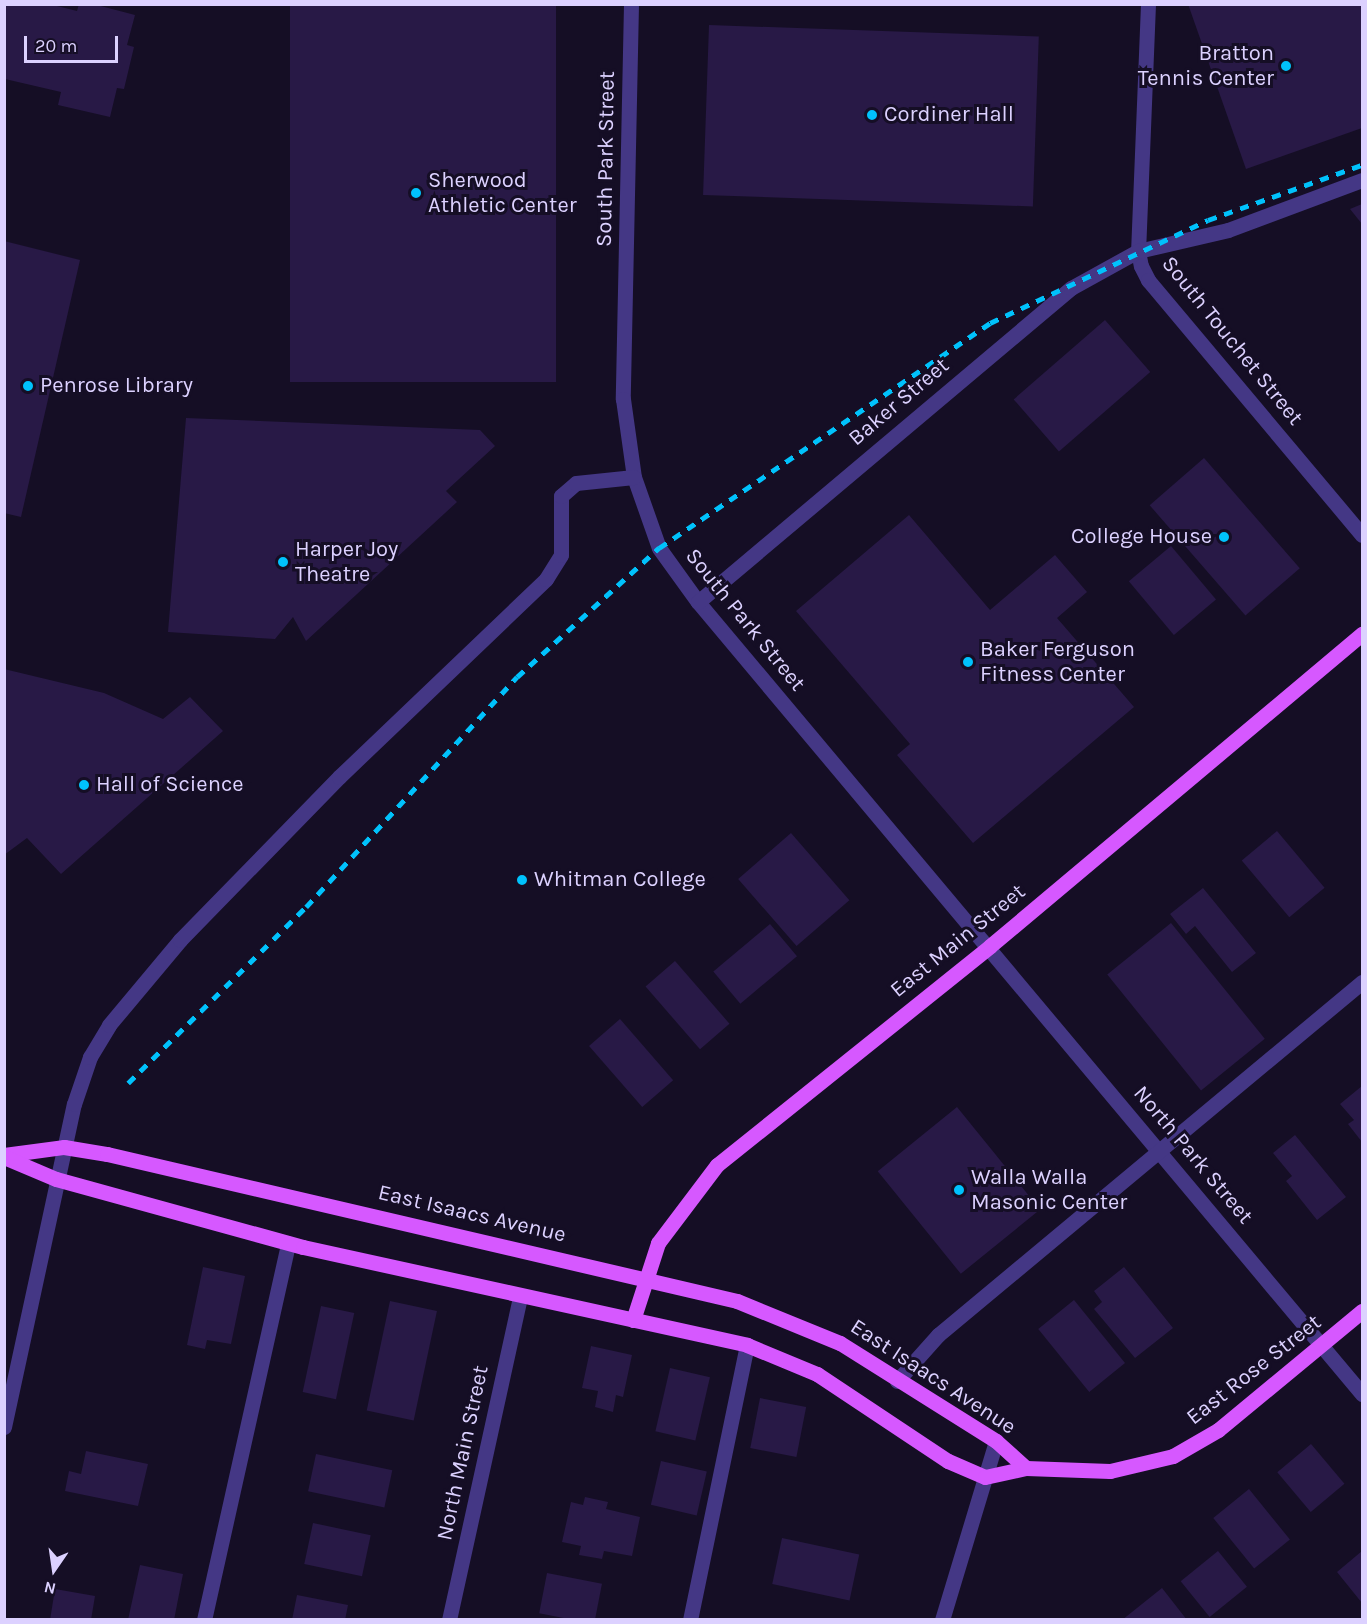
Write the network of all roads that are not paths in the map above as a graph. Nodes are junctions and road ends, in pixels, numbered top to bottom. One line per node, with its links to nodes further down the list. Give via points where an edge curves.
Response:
1 (631, 4): 5 (street, South Park Street, via 623,399)
2 (1148, 4): 4 (street, South Touchet Street)
3 (1362, 180): 4 (street, Baker Street, via 1227,230)
4 (1138, 250): 6 (street, South Touchet Street, via 1148,280); 7 (street, Baker Street, via 1056,299)
5 (634, 477): 7 (street, South Park Street, via 659,548); 11 (street, via 576,483 561,496 561,555 546,579 339,777 151,972 90,1057)
6 (1362, 536)
7 (698, 602): 9 (street, South Park Street)
8 (1362, 634): 9 (main road, East Main Street)
9 (990, 946): 12 (street, North Park Street); 16 (main road, East Main Street, via 717,1165 677,1213)
10 (1362, 981): 12 (street)
11 (64, 1147): 13 (main road, East Isaacs Avenue); 14 (street); 16 (main road, East Isaacs Avenue)
12 (1158, 1148): 20 (street, North Park Street); 22 (street, via 938,1335)
13 (4, 1156): 14 (main road, East Isaacs Avenue)
14 (56, 1179): 15 (main road, East Isaacs Avenue); 24 (street)
15 (288, 1243): 17 (main road, East Isaacs Avenue); 28 (street)
16 (644, 1277): 19 (main road, East Main Street); 22 (main road, East Isaacs Avenue, via 737,1301 806,1326)
17 (520, 1296): 19 (main road, East Isaacs Avenue); 29 (street, North Main Street)
18 (1362, 1311): 20 (main road, East Rose Street)
19 (633, 1320): 21 (main road, East Isaacs Avenue)
20 (1323, 1345): 23 (street, North Park Street); 26 (main road, East Rose Street, via 1218,1430 1173,1456 1110,1472)
21 (747, 1346): 27 (main road, East Isaacs Avenue, via 808,1369 948,1461); 30 (street)
22 (897, 1381): 25 (main road, East Isaacs Avenue)
23 (1362, 1394)
24 (4, 1427)
25 (996, 1441): 26 (main road, East Isaacs Avenue); 27 (street)
26 (1026, 1468): 27 (main road, East Isaacs Avenue)
27 (985, 1477): 31 (street)
28 (204, 1620)
29 (449, 1620)
30 (690, 1620)
31 (942, 1620)

